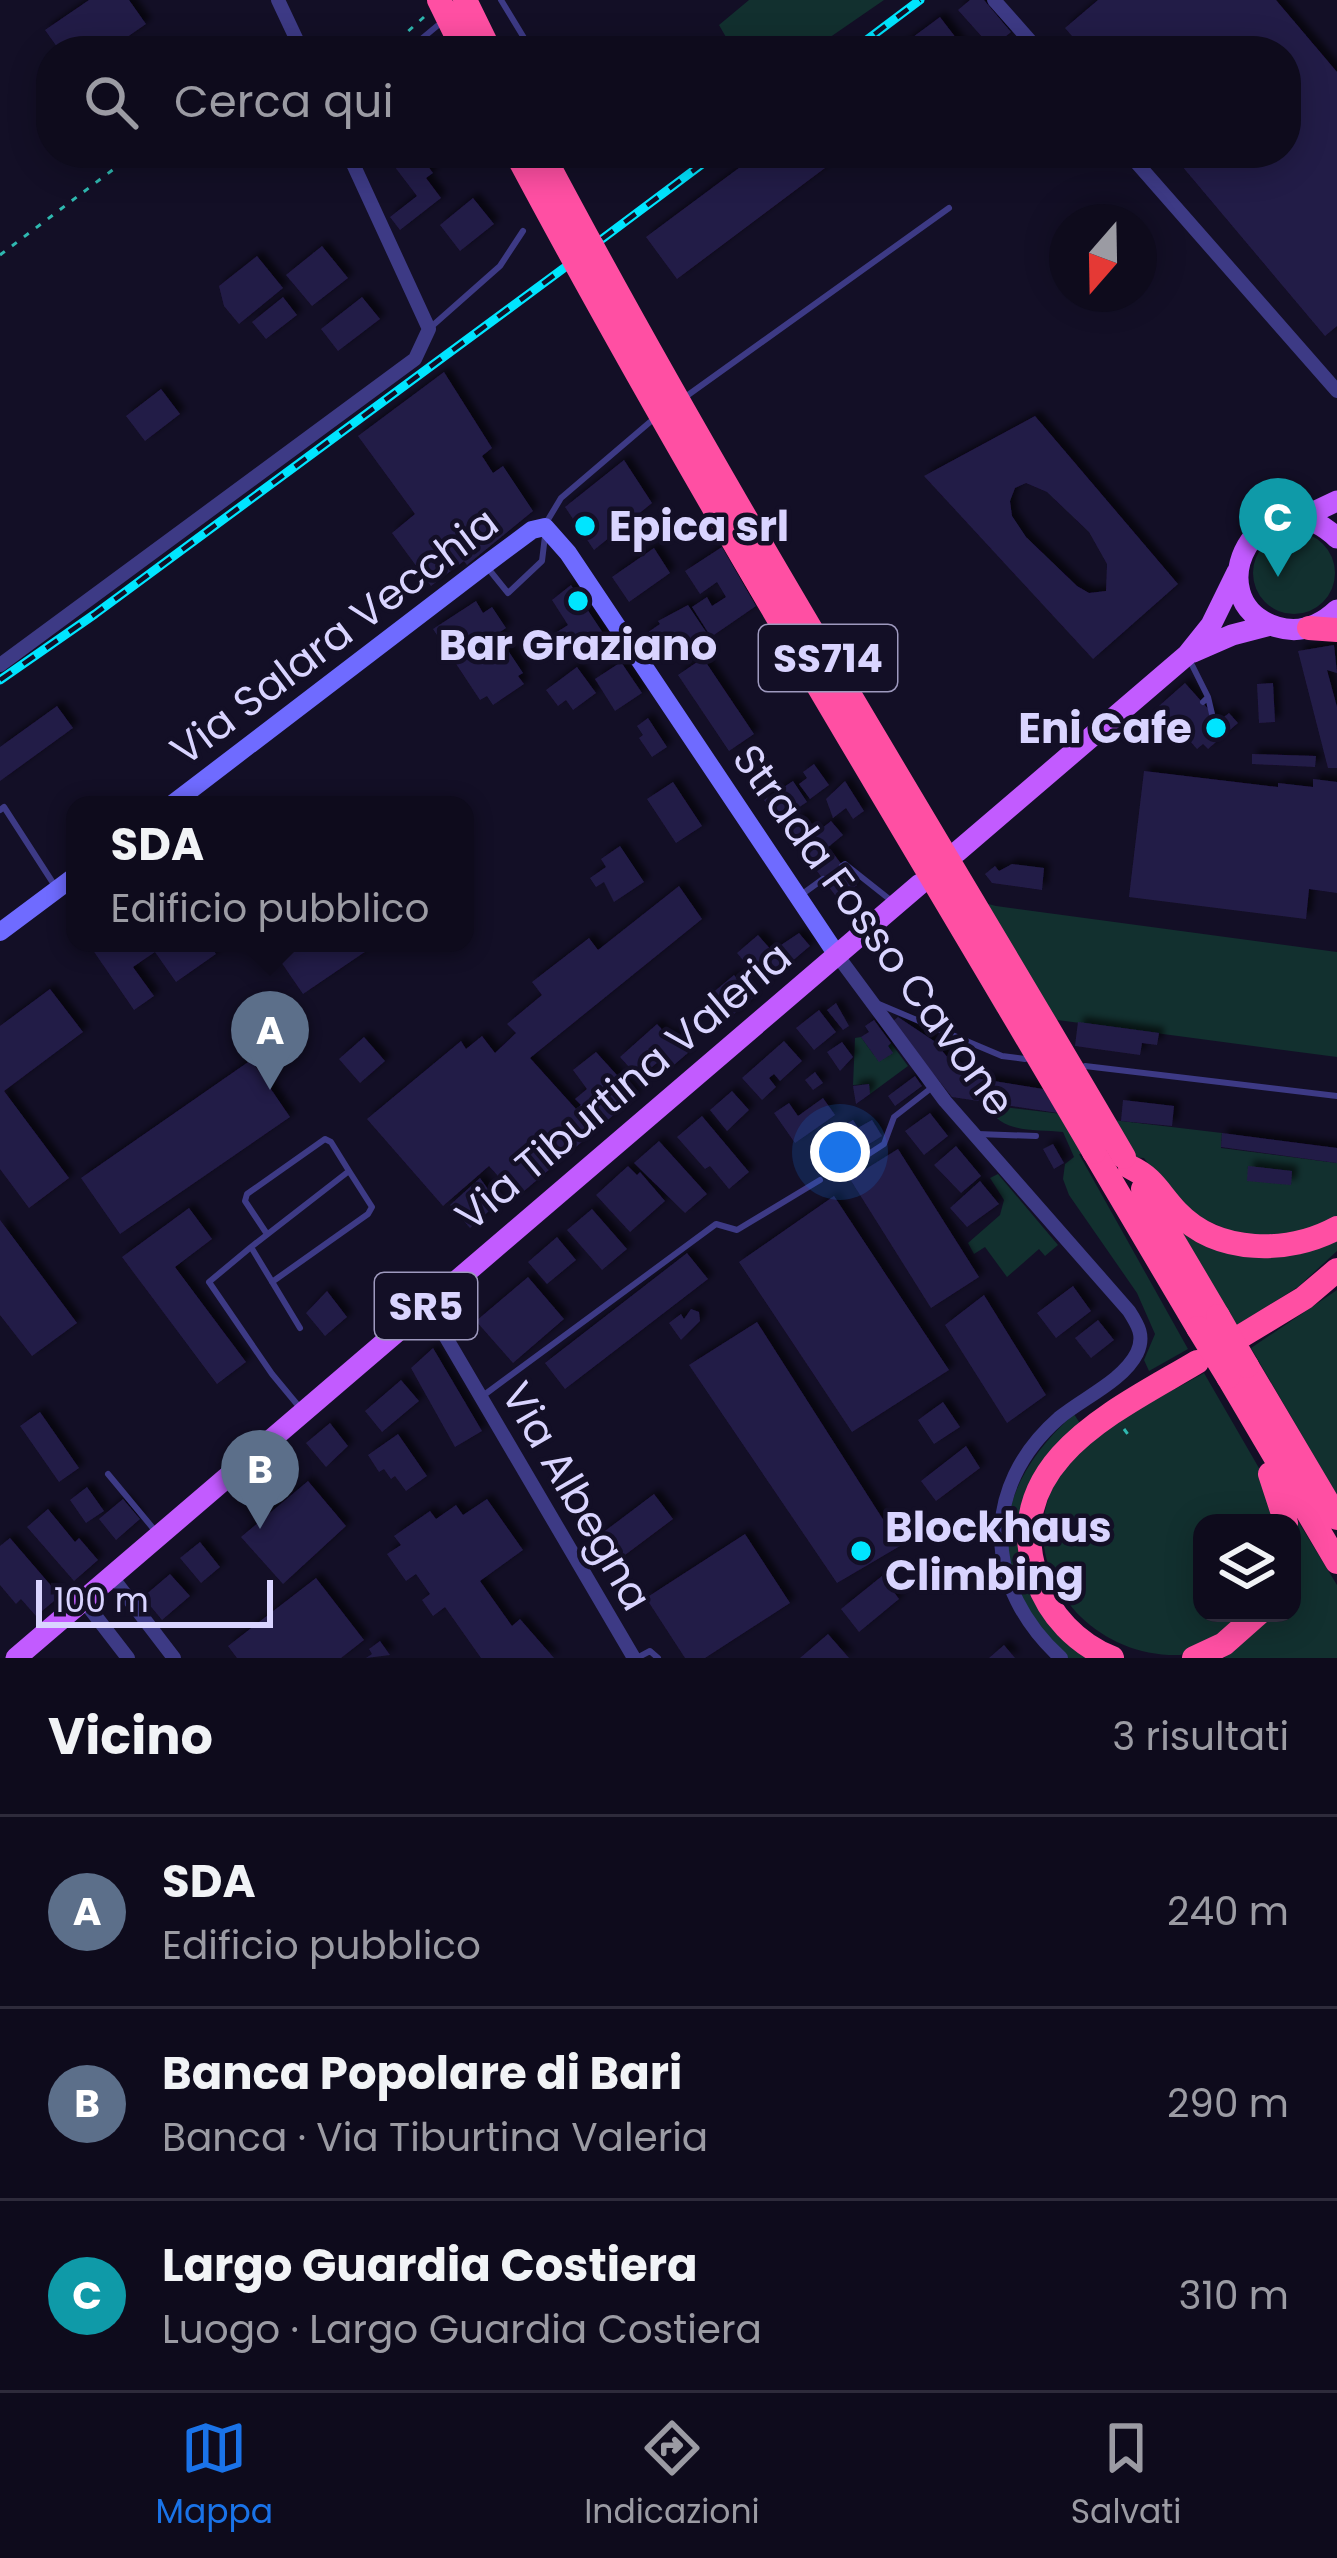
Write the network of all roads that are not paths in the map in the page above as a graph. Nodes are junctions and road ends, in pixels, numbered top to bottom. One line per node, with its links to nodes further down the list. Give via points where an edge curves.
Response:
1 (278, 0): 5 (street)
2 (465, 0): 6 (highway, bridge)
3 (501, 0): 7 (lane)
4 (994, 0): 8 (street)
5 (295, 36)
6 (483, 36)
7 (523, 36)
8 (1026, 36)
9 (355, 168): 15 (street)
10 (524, 168): 65 (highway, SS714, bridge, via 764,597 1094,1152)
11 (550, 168): 55 (highway, SS714, bridge, via 787,589)
12 (1141, 168): 16 (street)
13 (949, 208): 17 (lane)
14 (524, 231): 15 (lane, via 500,266)
15 (429, 329): 30 (street, via 415,359)
16 (1337, 391)
17 (688, 394)
18 (650, 422): 21 (lane, via 561,498)
19 (1337, 501): 20 (main road)
20 (1301, 518): 22 (main road); 24 (main road, via 1257,531)
21 (543, 527): 23 (street, Via Salara Vecchia); 23 (lane, via 542,561 508,593); 44 (street, Strada Fosso Cavone)
22 (1337, 538)
23 (484, 565): 36 (street, Via Salara Vecchia)
24 (1238, 572): 26 (main road, via 1246,604); 29 (main road)
25 (1337, 610): 27 (main road)
26 (1271, 626): 27 (main road); 29 (main road)
27 (1309, 628): 28 (highway)
28 (1337, 630)
29 (1187, 655): 31 (lane); 33 (main road)
30 (0, 664)
31 (1213, 714)
32 (1176, 726): 35 (lane)
33 (1097, 733): 35 (lane); 38 (main road)
34 (1186, 736): 35 (lane)
35 (1164, 737)
36 (183, 796)
37 (0, 810): 43 (lane)
38 (957, 852)
39 (842, 866): 45 (lane)
40 (823, 879): 44 (lane)
41 (66, 883): 43 (street)
42 (920, 884): 45 (main road, Via Tiburtina Valeria / SR5)
43 (58, 889): 46 (street)
44 (798, 897): 47 (street, Strada Fosso Cavone)
45 (896, 904): 47 (main road, Via Tiburtina Valeria / SR5)
46 (0, 932)
47 (837, 955): 48 (street, Strada Fosso Cavone); 64 (main road, Via Tiburtina Valeria / SR5)
48 (871, 1001): 49 (lane); 51 (street, Strada Fosso Cavone)
49 (1025, 1059)
50 (1085, 1066): 52 (lane)
51 (933, 1086): 53 (street, Strada Fosso Cavone); 57 (lane, via 894,1118 884,1144)
52 (1337, 1096)
53 (975, 1134): 54 (lane); 86 (street, Strada Fosso Cavone, via 1141,1330 1126,1368 1028,1451 1004,1513 1011,1594)
54 (1036, 1136)
55 (1127, 1162): 59 (highway, via 1151,1176 1193,1225 1235,1242 1290,1245); 65 (highway, SS714)
56 (349, 1172): 60 (lane); 60 (lane, via 325,1139 247,1194); 63 (lane, via 371,1211)
57 (841, 1172)
58 (820, 1180): 70 (lane, via 737,1230 716,1224)
59 (1337, 1228)
60 (267, 1234): 61 (lane)
61 (251, 1247): 63 (lane); 71 (lane, via 209,1286)
62 (1337, 1270): 67 (highway)
63 (272, 1282): 66 (lane)
64 (427, 1305): 70 (street, Via Albegna); 71 (main road, Via Tiburtina Valeria / SR5)
65 (1208, 1322): 69 (highway, SS714, bridge)
66 (300, 1328)
67 (1243, 1335)
68 (1197, 1362): 87 (highway, via 1073,1442 1036,1498 1031,1555 1041,1590 1073,1634)
69 (1237, 1371): 72 (highway, SS714); 75 (highway, SS714)
70 (481, 1397): 84 (street, Via Albegna)
71 (303, 1412): 76 (main road, Via Tiburtina Valeria / SR5)
72 (1260, 1433): 74 (highway, via 1258,1453); 77 (highway, SS714)
73 (108, 1474): 76 (lane)
74 (1284, 1514)
75 (1337, 1518)
76 (160, 1536): 78 (main road, Via Tiburtina Valeria / SR5)
77 (1337, 1562)
78 (112, 1577): 79 (main road, Via Tiburtina Valeria / SR5); 83 (street)
79 (84, 1601): 81 (main road, Via Tiburtina Valeria / SR5); 82 (street)
80 (1249, 1622): 88 (highway)
81 (16, 1658)
82 (128, 1658)
83 (174, 1658)
84 (636, 1658): 85 (lane, via 650,1651)
85 (658, 1658)
86 (1060, 1658)
87 (1112, 1658)
88 (1194, 1658)

